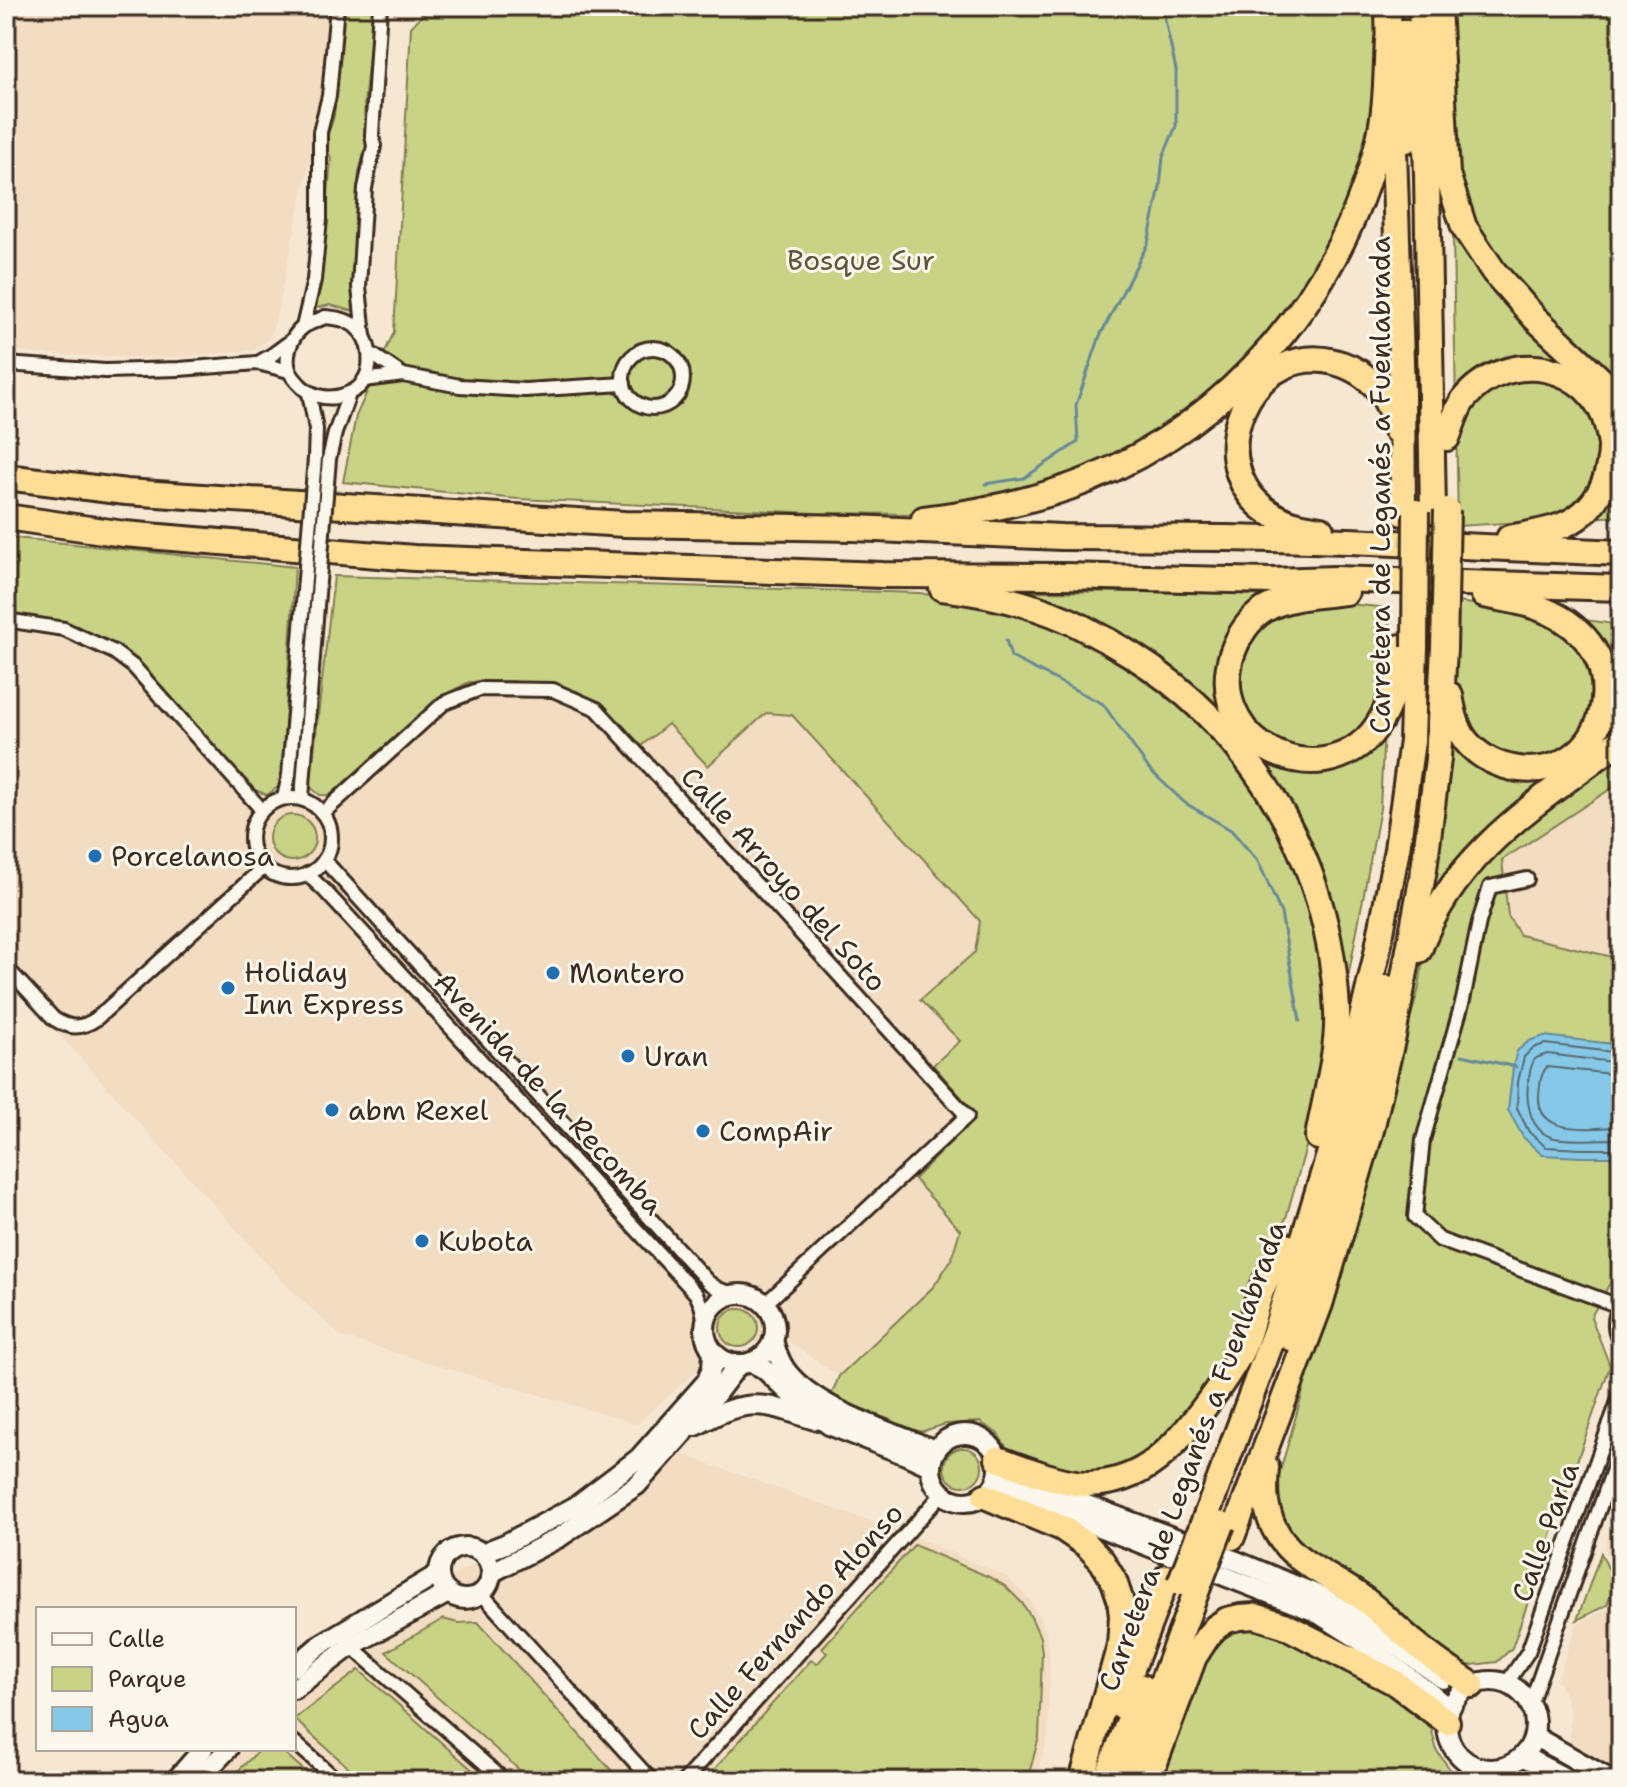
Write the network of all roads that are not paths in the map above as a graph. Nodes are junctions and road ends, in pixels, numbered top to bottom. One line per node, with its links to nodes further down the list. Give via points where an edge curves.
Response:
1 (337, 6): 8 (street, via 329,96 320,132 314,280)
2 (380, 6): 9 (street, via 374,146 365,188 359,287)
3 (1388, 6): 7 (highway)
4 (1402, 6): 24 (highway, Carretera de Leganés a Fuenlabrada)
5 (1421, 6): 24 (highway, Carretera de Leganés a Fuenlabrada, via 1427,192)
6 (1437, 6): 20 (highway, via 1447,174 1464,227 1494,272 1535,318); 21 (highway)
7 (1388, 40): 24 (highway, via 1403,436); 26 (highway, via 1379,140 1356,209 1310,296 1246,375 1166,439 1089,479 982,511)
8 (303, 327): 9 (street, via 325,317 339,318); 10 (street)
9 (364, 336): 11 (street)
10 (294, 339): 12 (street); 14 (street, via 288,351)
11 (370, 353): 15 (street); 16 (street)
12 (258, 363): 13 (street, via 105,371); 14 (street)
13 (6, 364)
14 (289, 371): 18 (street)
15 (403, 375): 16 (street); 17 (street, via 525,390)
16 (364, 380): 19 (street)
17 (624, 384): 17 (street, via 639,405 652,409 672,402 684,376 668,352 647,349 628,361)
18 (309, 393): 19 (street, via 328,398); 22 (street)
19 (349, 394): 22 (street)
20 (1621, 399)
21 (1447, 438): 24 (highway); 30 (highway, via 1462,401 1477,386 1525,366 1555,370 1587,389 1605,416 1612,446 1606,482 1583,514 1554,529)
22 (322, 459): 41 (street, bridge); 42 (street, bridge)
23 (6, 477): 26 (highway, via 126,492 449,514)
24 (1425, 512): 27 (highway, via 1390,407 1377,388 1361,373 1330,362 1284,367 1255,388 1240,414 1235,447 1239,470 1256,500 1284,521); 39 (highway, Carretera de Leganés a Fuenlabrada)
25 (6, 517): 32 (highway, via 124,534 414,558)
26 (853, 528): 29 (highway)
27 (1351, 534): 29 (highway); 30 (highway)
28 (1621, 536): 30 (highway)
29 (1226, 538): 31 (highway)
30 (1509, 538)
31 (1621, 553)
32 (883, 575): 33 (highway); 51 (highway, via 894,584 981,593 1067,619 1151,666 1205,711 1260,775 1315,887 1334,974 1335,1045)
33 (1271, 581): 34 (highway); 35 (highway)
34 (1621, 588)
35 (1351, 591): 36 (highway); 39 (highway, via 1278,603 1248,625 1237,642 1229,684 1233,707 1262,746 1291,760 1314,762 1351,752 1374,731)
36 (1484, 595): 37 (highway, via 1535,594); 39 (highway, via 1549,612 1589,641 1606,685 1595,733 1577,754 1553,767 1525,770 1503,767 1477,752 1455,722 1448,689)
37 (1621, 605)
38 (6, 620): 43 (street, via 64,629 114,652 134,667)
39 (1423, 647): 50 (highway, via 1438,759); 51 (highway, via 1398,734 1393,788 1342,1049); 69 (highway, Carretera de Leganés a Fuenlabrada, via 1397,849 1333,1142)
40 (1621, 740): 50 (highway, via 1512,823 1457,878 1426,930)
41 (284, 798): 42 (street); 43 (street)
42 (302, 798): 44 (street)
43 (262, 810): 46 (street, via 250,838)
44 (323, 813): 45 (street, via 331,835); 54 (street, Calle Arroyo del Soto, via 444,703 480,689 553,690 597,709 967,1116)
45 (324, 860): 47 (street); 53 (street, Avenida de la Recomba, via 708,1282)
46 (263, 868): 47 (street, via 286,878); 49 (street, via 86,1026 54,1019)
47 (307, 874): 57 (street, Avenida de la Recomba, via 696,1294)
48 (1527, 879): 56 (street, via 1490,887 1423,1140 1415,1217 1440,1240)
49 (6, 967)
50 (1393, 1036): 55 (highway)
51 (1317, 1145): 52 (highway)
52 (1286, 1246): 67 (highway, via 1265,1283 1241,1352 1165,1454 1138,1472 1086,1484 1047,1475); 69 (highway, via 1261,1322)
53 (733, 1294): 54 (street); 57 (street, via 714,1304)
54 (765, 1304): 58 (street, via 774,1321)
55 (1320, 1304): 69 (highway); 80 (highway, via 1267,1463 1264,1495 1272,1522 1309,1566 1364,1599)
56 (1620, 1304): 59 (street, via 1615,1330)
57 (705, 1322): 60 (street)
58 (773, 1340): 61 (street, via 760,1358); 66 (street, via 787,1371 829,1407)
59 (1621, 1345)
60 (713, 1353): 61 (street); 70 (street, via 707,1381 639,1458 576,1506)
61 (745, 1363): 63 (street, via 764,1369); 64 (street)
62 (1621, 1393): 78 (street, Calle Parla, via 1528,1652)
63 (829, 1425): 64 (street, via 748,1405); 66 (street, via 906,1455)
64 (683, 1433): 71 (street, via 637,1485 560,1537)
65 (1621, 1447): 81 (street, Calle Parla)
66 (933, 1458): 67 (street, via 943,1441 964,1433 976,1435 994,1449); 68 (street, via 933,1482)
67 (994, 1478): 68 (street, via 975,1501); 80 (street, via 1239,1562 1323,1597 1411,1658); 82 (street, via 1314,1611 1358,1639); 94 (highway, via 1087,1545 1102,1561 1120,1599 1120,1645)
68 (942, 1494): 93 (street, Calle Fernando Alonso)
69 (1213, 1522): 73 (highway, Carretera de Leganés a Fuenlabrada, bridge)
70 (482, 1553): 71 (street); 72 (street, via 457,1548 443,1558)
71 (491, 1573): 75 (street)
72 (438, 1574): 74 (street); 77 (street, via 321,1644)
73 (1189, 1585): 95 (highway); 96 (highway, Carretera de Leganés a Fuenlabrada); 97 (highway, Carretera de Leganés a Fuenlabrada); 98 (highway)
74 (448, 1593): 75 (street, via 465,1599); 76 (street)
75 (481, 1593): 92 (street)
76 (351, 1646): 79 (street); 91 (street)
77 (296, 1665)
78 (1506, 1684): 80 (street, via 1483,1682); 81 (street)
79 (296, 1687)
80 (1467, 1688): 82 (street)
81 (1530, 1705): 83 (street)
82 (1449, 1715): 87 (street, via 1453,1748 1473,1766 1500,1769); 99 (highway, via 1284,1625 1240,1617 1216,1627 1194,1657)
83 (1534, 1736): 87 (street); 101 (street)
84 (296, 1744): 90 (street)
85 (201, 1751): 88 (street)
86 (226, 1751): 89 (street)
87 (1523, 1756): 100 (street)
88 (175, 1781)
89 (197, 1781)
90 (338, 1781)
91 (505, 1781)
92 (652, 1781)
93 (684, 1781)
94 (1082, 1781)
95 (1089, 1781)
96 (1106, 1781)
97 (1125, 1781)
98 (1140, 1781)
99 (1148, 1781)
100 (1571, 1781)
101 (1613, 1781)

